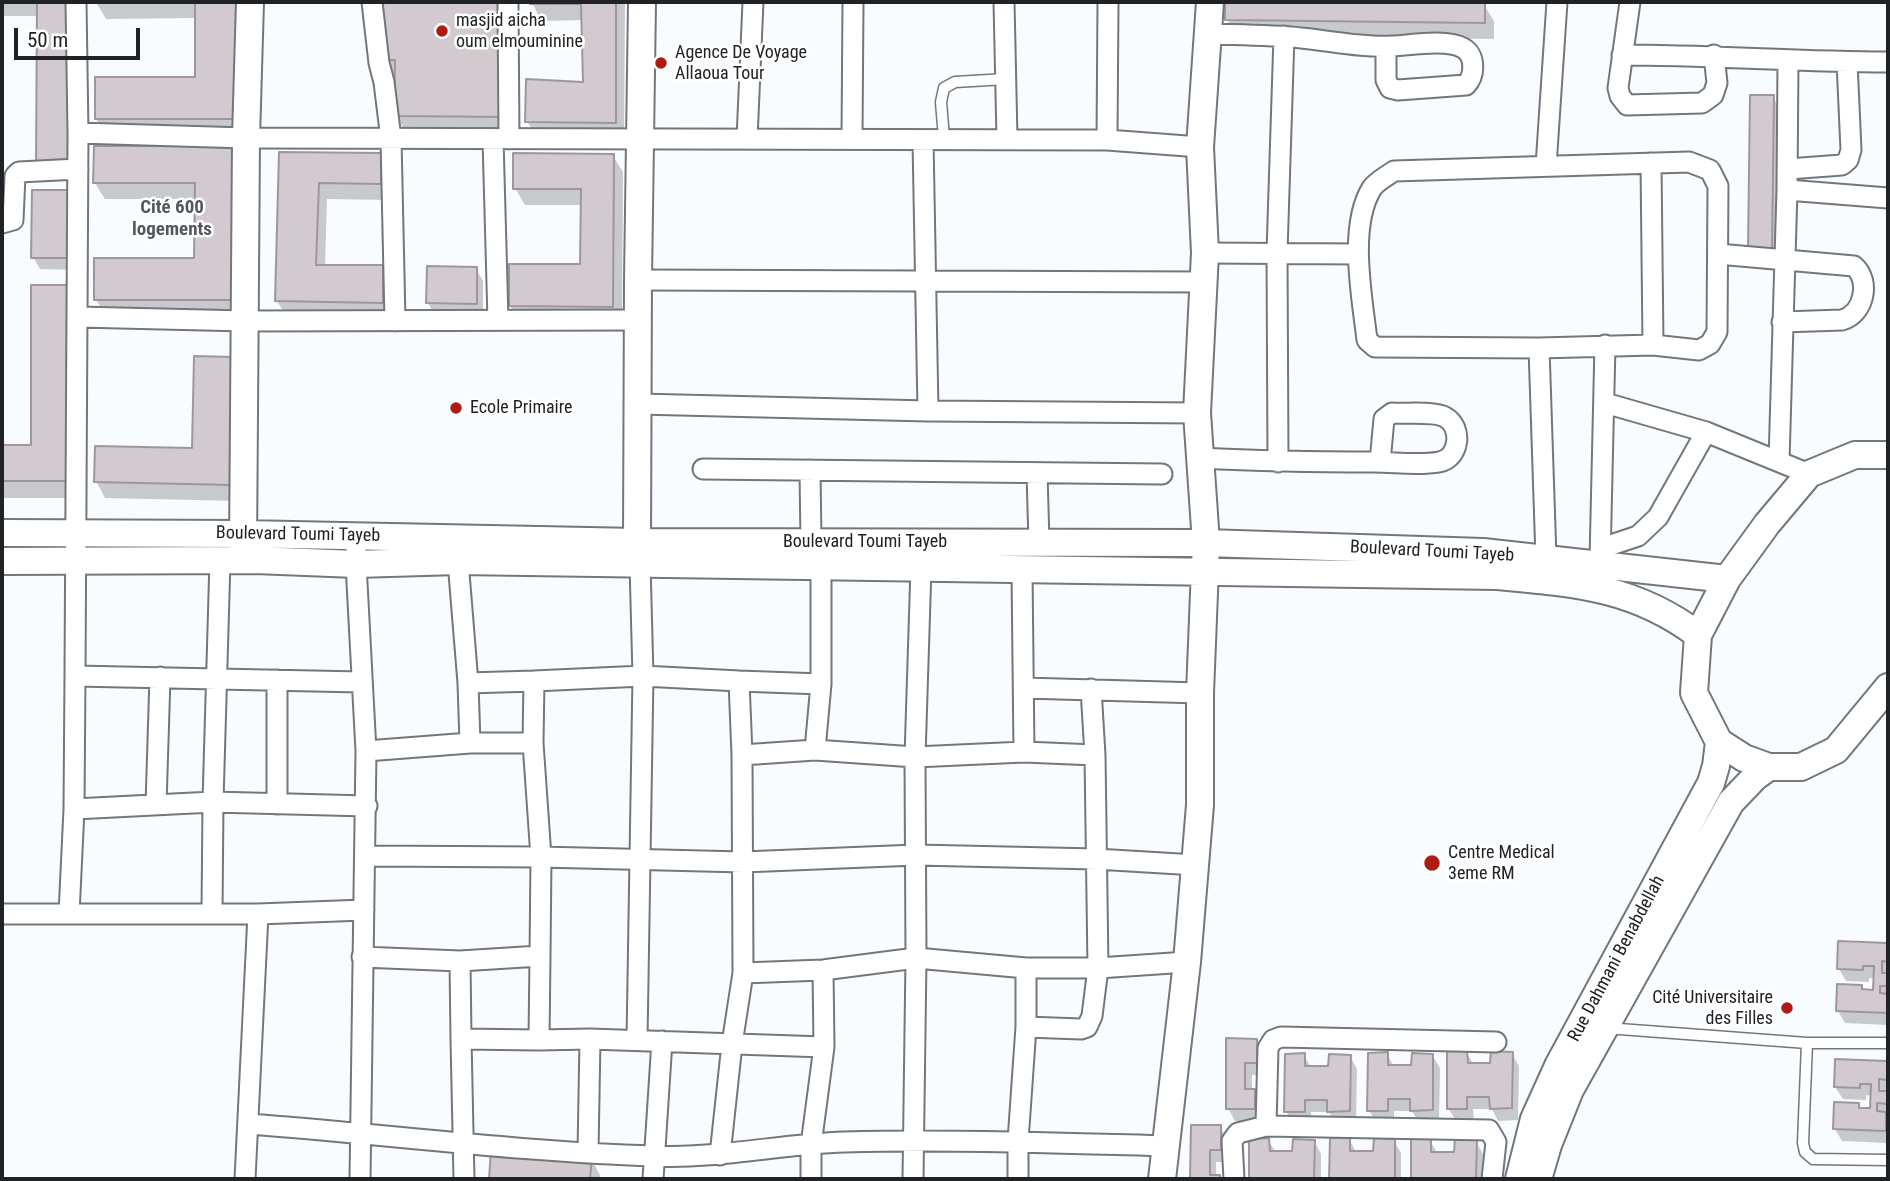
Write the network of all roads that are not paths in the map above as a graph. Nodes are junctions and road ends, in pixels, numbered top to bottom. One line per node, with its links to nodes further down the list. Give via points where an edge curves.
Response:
1 (76, 2): 22 (street)
2 (250, 2): 23 (main road)
3 (372, 2): 26 (street)
4 (508, 2): 27 (street)
5 (642, 2): 31 (main road)
6 (753, 2): 28 (street)
7 (853, 2): 24 (street)
8 (1004, 2): 21 (street)
9 (1108, 2): 30 (street)
10 (1210, 2): 13 (main road)
11 (1557, 2): 35 (street)
12 (1630, 2): 16 (street)
13 (1209, 34): 14 (street); 33 (main road)
14 (1284, 36): 15 (street); 41 (street)
15 (1386, 47)
16 (1622, 55): 17 (street); 17 (street, via 1618,88 1627,105 1702,103 1713,95 1717,83)
17 (1714, 55): 18 (street)
18 (1788, 61): 19 (street); 37 (street)
19 (1847, 62): 20 (street); 37 (street, via 1848,160 1842,166)
20 (1888, 62)
21 (1006, 79): 25 (lane, via 955,82 944,88); 29 (street)
22 (78, 133): 23 (street); 36 (street)
23 (246, 138): 26 (street); 52 (main road)
24 (852, 138): 28 (street); 32 (street)
25 (944, 138): 29 (street); 32 (street)
26 (391, 139): 27 (street); 53 (street)
27 (501, 139): 31 (street); 50 (street)
28 (747, 139): 31 (street)
29 (1007, 139): 30 (street)
30 (1107, 140): 33 (street)
31 (639, 141): 46 (main road)
32 (923, 141): 47 (street)
33 (1200, 147): 42 (main road)
34 (1651, 163): 35 (street); 44 (street, via 1689,162 1710,170 1718,186); 56 (street)
35 (1546, 166): 43 (street, via 1394,171 1374,186 1364,205)
36 (78, 169): 40 (street, via 19,172 13,220); 49 (street)
37 (1788, 169): 38 (street)
38 (1787, 190): 39 (street); 45 (street)
39 (1888, 198)
40 (2, 223)
41 (1277, 252): 42 (street); 43 (street); 66 (street)
42 (1205, 253): 48 (main road)
43 (1358, 254): 57 (street, via 1367,340 1375,347)
44 (1718, 254): 45 (street); 56 (street, via 1717,332 1710,344 1699,350)
45 (1784, 260): 54 (street); 54 (street, via 1854,266 1864,284 1859,309 1851,318)
46 (638, 280): 47 (street); 51 (main road)
47 (927, 281): 48 (street); 60 (street)
48 (1203, 282): 61 (main road)
49 (78, 317): 52 (street); 74 (street)
50 (498, 320): 51 (street); 53 (street)
51 (638, 320): 59 (main road)
52 (246, 321): 53 (street); 78 (main road)
53 (395, 321)
54 (1782, 322): 65 (street)
55 (1605, 345): 56 (street); 57 (street); 58 (street)
56 (1653, 345)
57 (1539, 348): 82 (street)
58 (1605, 403): 62 (street); 81 (street)
59 (638, 404): 60 (street); 79 (main road)
60 (928, 411): 61 (street)
61 (1197, 413): 64 (main road)
62 (1706, 432): 65 (street); 81 (street, via 1658,517 1639,536)
63 (1888, 455): 72 (main road, via 1855,456)
64 (1201, 458): 66 (street); 77 (main road)
65 (1779, 461): 72 (street)
66 (1278, 462): 67 (street)
67 (1380, 462)
68 (703, 469): 69 (street)
69 (810, 470): 70 (street); 80 (street)
70 (1037, 473): 71 (street); 76 (street)
71 (1162, 474)
72 (1809, 474): 90 (main road)
73 (2, 533): 74 (main road, Boulevard Toumi Tayeb)
74 (78, 533): 78 (main road, Boulevard Toumi Tayeb); 83 (street)
75 (356, 536): 78 (main road, Boulevard Toumi Tayeb); 79 (main road, Boulevard Toumi Tayeb); 86 (street)
76 (1039, 543): 77 (main road, Boulevard Toumi Tayeb); 80 (main road, Boulevard Toumi Tayeb)
77 (1206, 543): 82 (main road, Boulevard Toumi Tayeb); 89 (main road)
78 (235, 551): 83 (main road, Boulevard Toumi Tayeb); 86 (main road, Boulevard Toumi Tayeb); 95 (street)
79 (639, 553): 80 (main road, Boulevard Toumi Tayeb); 85 (main road, Boulevard Toumi Tayeb); 93 (street)
80 (816, 554): 87 (main road, Boulevard Toumi Tayeb); 101 (street)
81 (1601, 556): 82 (main road, Boulevard Toumi Tayeb); 90 (main road, Boulevard Toumi Tayeb)
82 (1546, 558)
83 (77, 560): 84 (main road, Boulevard Toumi Tayeb); 92 (street)
84 (2, 561)
85 (458, 561): 86 (main road, Boulevard Toumi Tayeb); 100 (street)
86 (356, 564): 99 (street)
87 (921, 568): 88 (main road, Boulevard Toumi Tayeb); 114 (street)
88 (1022, 571): 89 (main road, Boulevard Toumi Tayeb); 103 (street)
89 (1206, 571): 91 (main road, Boulevard Toumi Tayeb, via 1497,576 1580,584 1660,609); 105 (main road)
90 (1727, 579): 91 (main road)
91 (1698, 635): 106 (main road, via 1694,693)
92 (75, 676): 94 (street); 120 (street)
93 (643, 676): 97 (street); 98 (street); 125 (street)
94 (160, 677): 95 (street); 118 (street)
95 (216, 678): 96 (street); 116 (street)
96 (277, 680): 99 (street); 117 (street)
97 (534, 681): 100 (street); 108 (street)
98 (739, 681): 101 (street); 112 (street)
99 (362, 682): 110 (street)
100 (468, 683): 107 (street)
101 (821, 684): 109 (street)
102 (1888, 687): 115 (main road, via 1836,750 1801,767)
103 (1024, 688): 104 (street); 111 (street)
104 (1091, 689): 105 (street); 113 (street)
105 (1200, 693): 127 (main road)
106 (1720, 741): 115 (main road, via 1744,758); 176 (main road, Rue Dahmani Benabdellah, via 1711,783 1558,1066 1534,1119)
107 (470, 743): 108 (street); 110 (street)
108 (533, 743): 123 (street)
109 (815, 750): 112 (street); 114 (street)
110 (366, 751): 119 (street)
111 (1024, 752): 113 (street); 114 (street)
112 (742, 755): 126 (street)
113 (1095, 755): 124 (street)
114 (915, 757): 121 (street)
115 (1769, 767): 143 (main road, Rue Dahmani Benabdellah, via 1731,802)
116 (213, 802): 117 (street); 118 (street); 129 (street)
117 (277, 804): 119 (street)
118 (156, 805): 120 (street)
119 (367, 806): 122 (street)
120 (74, 809): 131 (street)
121 (916, 855): 124 (street); 126 (street); 135 (street)
122 (366, 856): 123 (street); 128 (street)
123 (541, 857): 125 (street); 133 (street)
124 (1096, 859): 127 (street); 139 (street)
125 (639, 861): 126 (street); 147 (street)
126 (743, 862): 141 (street)
127 (1196, 865): 137 (main road)
128 (364, 910): 132 (street); 134 (street)
129 (212, 913): 131 (street); 132 (street)
130 (2, 914): 131 (street)
131 (69, 914)
132 (257, 914): 154 (street)
133 (540, 956): 136 (street); 146 (street)
134 (362, 957): 136 (street); 156 (street)
135 (916, 957): 138 (street); 140 (street); 157 (street)
136 (460, 961): 144 (street)
137 (1187, 962): 139 (street); 161 (main road)
138 (1026, 968): 139 (street); 142 (street)
139 (1098, 968): 142 (street, via 1087,1027)
140 (823, 970): 141 (street); 153 (street)
141 (743, 973): 152 (street)
142 (1026, 1027): 158 (street)
143 (1606, 1028): 150 (lane); 177 (main road, Rue Dahmani Benabdellah, via 1570,1090)
144 (461, 1039): 146 (street); 159 (street)
145 (590, 1039): 146 (street); 147 (street); 162 (street)
146 (538, 1040)
147 (637, 1040): 148 (street)
148 (662, 1041): 152 (street); 164 (street)
149 (1496, 1042): 155 (street, via 1281,1037 1268,1048)
150 (1807, 1043): 151 (lane); 165 (lane, via 1805,1152 1813,1158)
151 (1888, 1043)
152 (733, 1044): 153 (street); 163 (street)
153 (824, 1047): 160 (street)
154 (249, 1124): 156 (street); 166 (street)
155 (1266, 1126): 174 (street, via 1238,1133 1232,1141); 175 (street, via 1489,1130 1496,1142)
156 (360, 1132): 159 (street); 167 (street)
157 (912, 1141): 158 (street); 160 (street); 171 (street)
158 (1018, 1141): 161 (street); 172 (street)
159 (463, 1143): 162 (street); 168 (street)
160 (811, 1145): 163 (street); 170 (street)
161 (1166, 1146): 173 (main road)
162 (588, 1152): 164 (street)
163 (720, 1154): 164 (street)
164 (655, 1157): 169 (street)
165 (1888, 1160)
166 (245, 1179)
167 (360, 1179)
168 (464, 1179)
169 (653, 1179)
170 (811, 1179)
171 (913, 1179)
172 (1018, 1179)
173 (1162, 1179)
174 (1234, 1179)
175 (1492, 1179)
176 (1518, 1179)
177 (1538, 1179)

